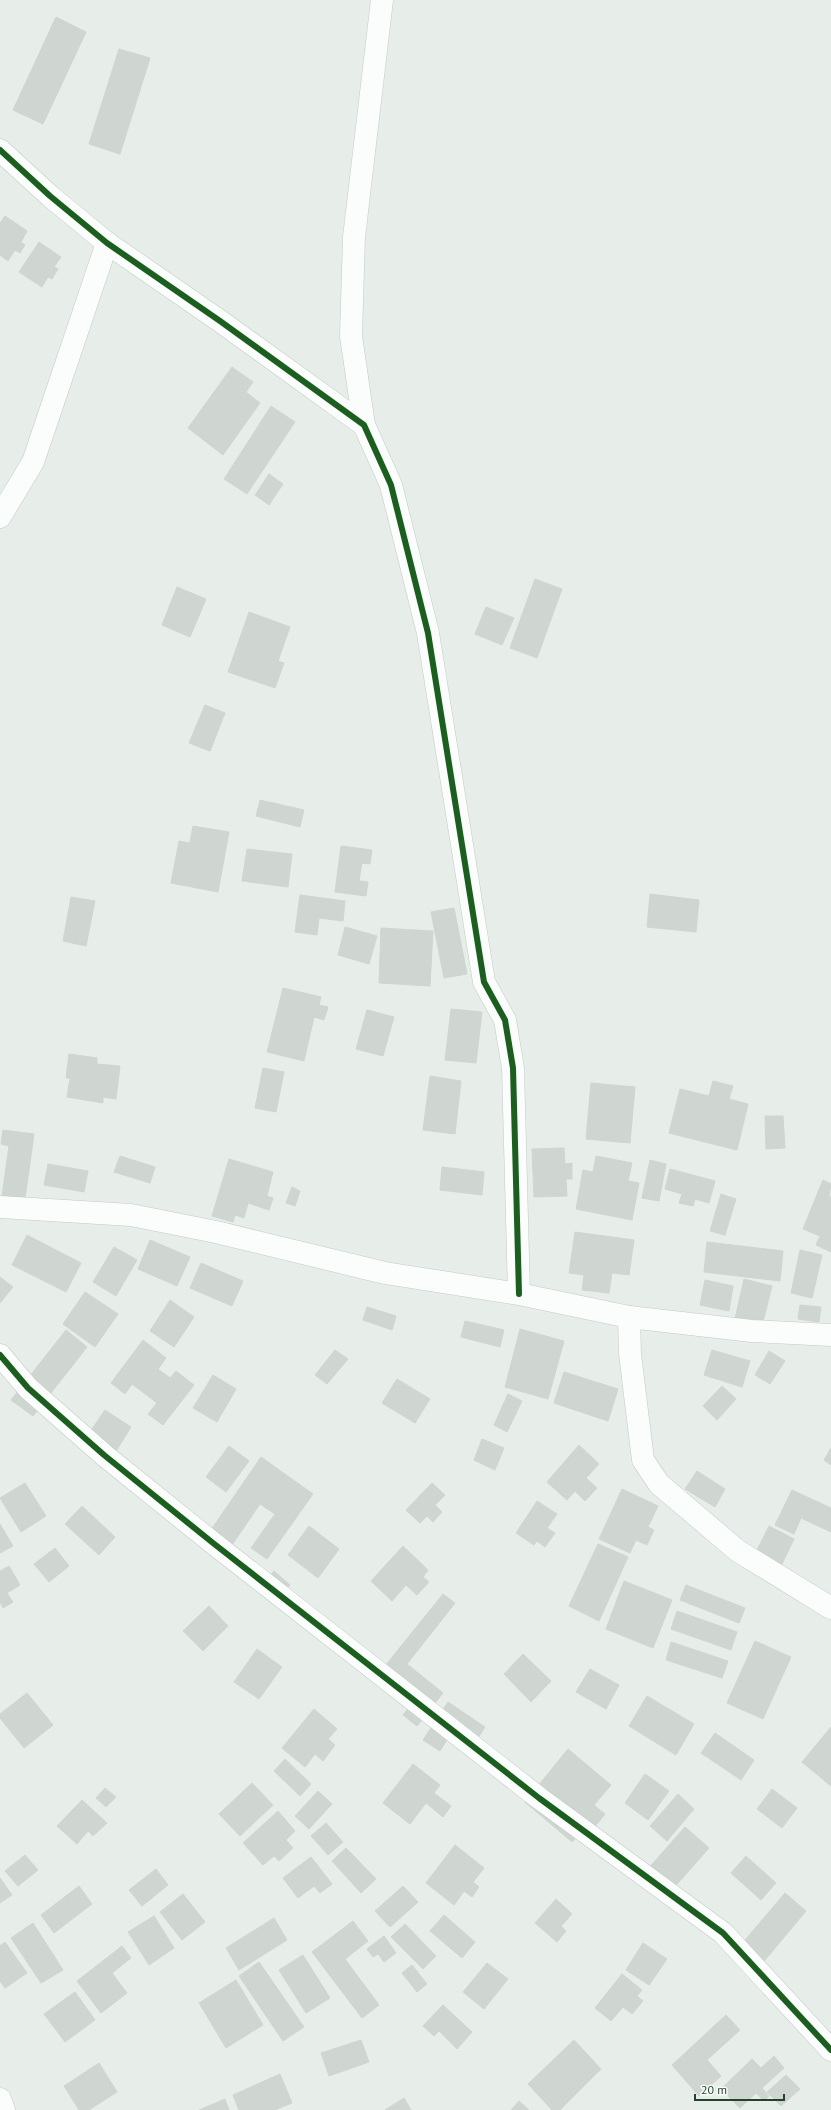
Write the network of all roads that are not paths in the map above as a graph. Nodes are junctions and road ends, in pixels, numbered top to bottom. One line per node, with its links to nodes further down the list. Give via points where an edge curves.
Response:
1 (382, 0): 4 (street, via 354,237 351,336)
2 (0, 150): 3 (street)
3 (107, 243): 4 (street); 5 (street, via 33,462)
4 (364, 425): 7 (street, via 391,485 428,633 484,982 505,1020 513,1068)
5 (0, 516)
6 (0, 1207): 7 (street, via 131,1215 216,1232 385,1273)
7 (519, 1294): 8 (street)
8 (629, 1317): 9 (street, via 752,1331); 11 (street, via 630,1354 643,1460 659,1484 738,1551)
9 (831, 1335)
10 (0, 1355): 12 (street, via 28,1388 104,1455 213,1543 539,1798 723,1933)
11 (831, 1608)
12 (831, 2050)
13 (0, 2099): 14 (street)
14 (4, 2110)

